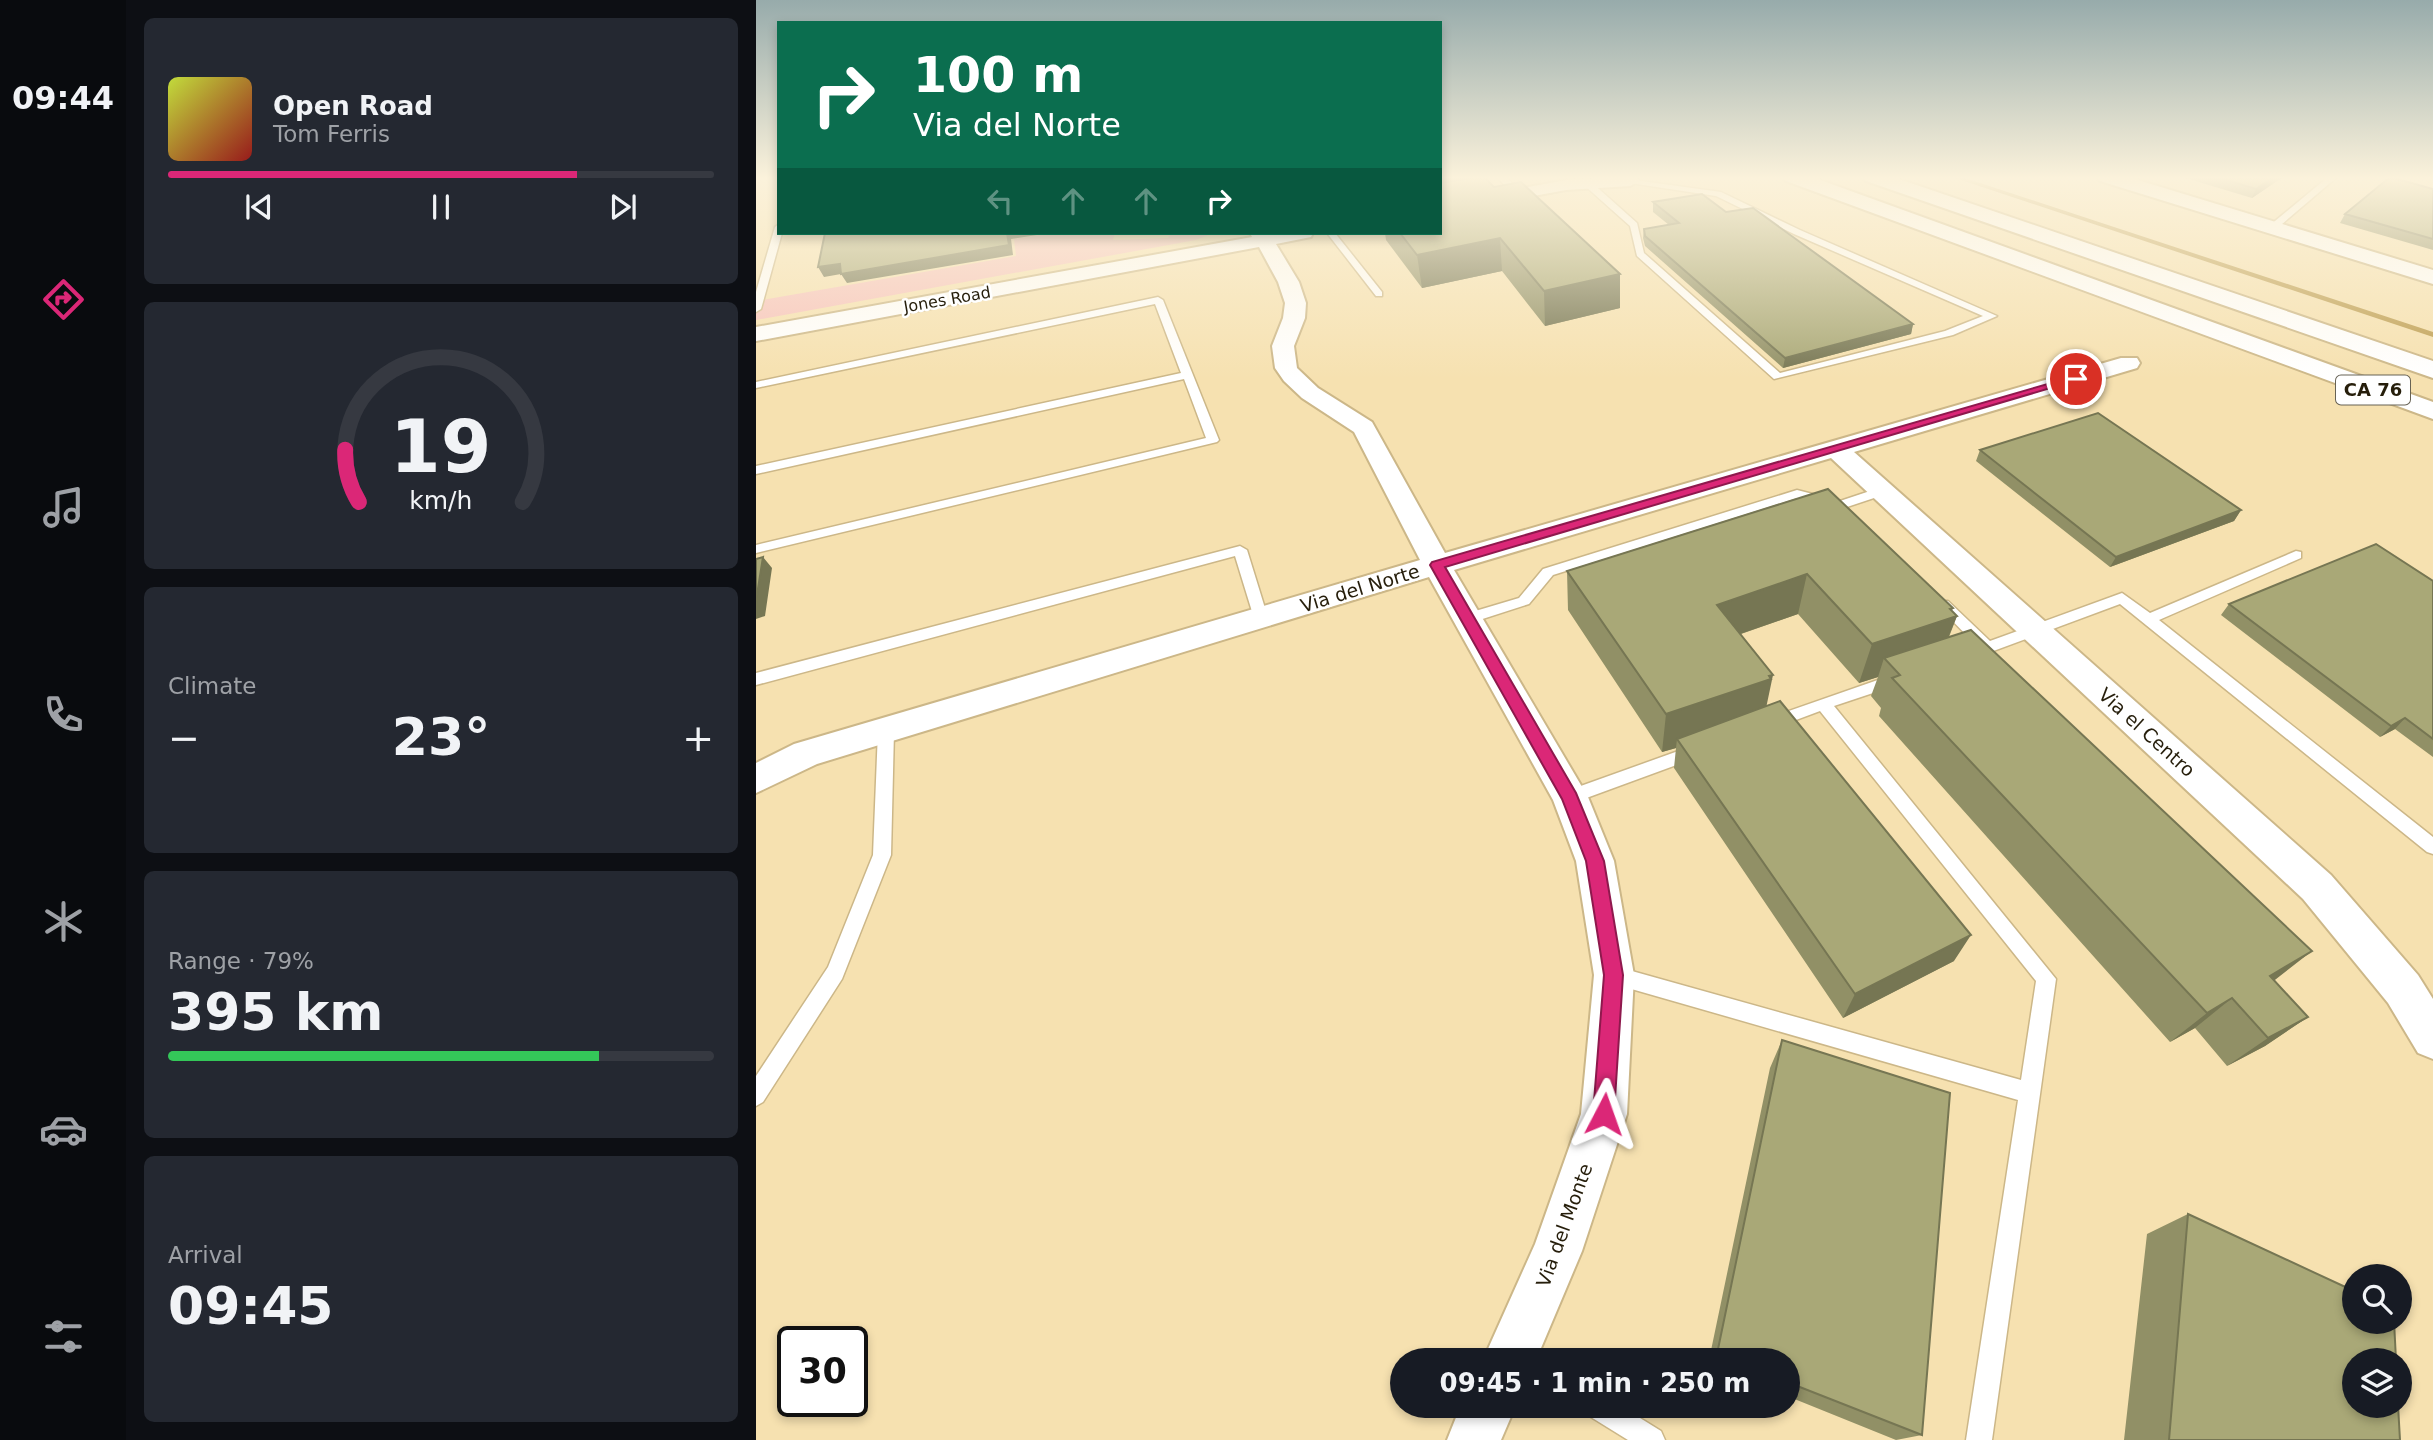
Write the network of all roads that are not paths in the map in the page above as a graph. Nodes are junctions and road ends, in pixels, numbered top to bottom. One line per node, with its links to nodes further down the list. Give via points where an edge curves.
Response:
1 (774, 244): 12 (lane)
2 (1224, 244): 13 (street, Jones Road)
3 (1266, 244): 24 (street, Via del Monte, via 1293,293 1296,310 1281,349 1285,366 1295,381 1363,427)
4 (1340, 244): 11 (lane)
5 (1638, 244): 6 (lane, via 1640,254 1778,377 1949,334 1992,316)
6 (1825, 244)
7 (1977, 244): 18 (main road, CA 76)
8 (2068, 244): 15 (main road, CA 76)
9 (2325, 244): 10 (main road)
10 (2433, 277)
11 (1379, 294)
12 (756, 309)
13 (756, 334)
14 (2129, 363): 19 (street, Via del Norte)
15 (2433, 370)
16 (1186, 375): 17 (lane, via 1158,300); 20 (lane); 22 (lane, via 1213,440)
17 (756, 385)
18 (2433, 411)
19 (1836, 449): 21 (street, Via el Centro); 24 (street, Via del Norte)
20 (756, 470)
21 (1882, 491): 27 (lane, via 1846,510 1797,494 1548,572 1524,601); 29 (street, Via el Centro)
22 (756, 549)
23 (2296, 555): 28 (lane)
24 (1437, 565): 26 (street, Via del Norte); 27 (street, Via del Monte)
25 (1930, 591): 30 (lane)
26 (1261, 618): 33 (lane, via 1240,550); 36 (street, Via del Norte)
27 (1467, 619): 39 (street, Via del Monte)
28 (2148, 619): 29 (lane, via 2122,598); 40 (lane)
29 (2036, 632): 30 (lane); 42 (street, Via el Centro, via 2317,887 2403,989)
30 (1988, 648): 31 (lane)
31 (1950, 661)
32 (1912, 674): 34 (lane)
33 (756, 679)
34 (1823, 704): 35 (lane); 43 (lane, via 2046,979)
35 (1760, 727)
36 (886, 731): 38 (street, Via del Norte, via 806,754); 44 (lane, via 882,855 835,973)
37 (1709, 746): 39 (lane)
38 (756, 779)
39 (1570, 797): 41 (street, Via del Monte, via 1595,861)
40 (2433, 847)
41 (1614, 975): 43 (lane); 45 (street, Via del Monte, via 1604,1114)
42 (2433, 1038)
43 (2029, 1093): 50 (lane)
44 (756, 1095)
45 (1518, 1348)
46 (1483, 1418): 48 (street)
47 (1616, 1418): 49 (lane)
48 (1474, 1440)
49 (1652, 1440)
50 (1979, 1440)

